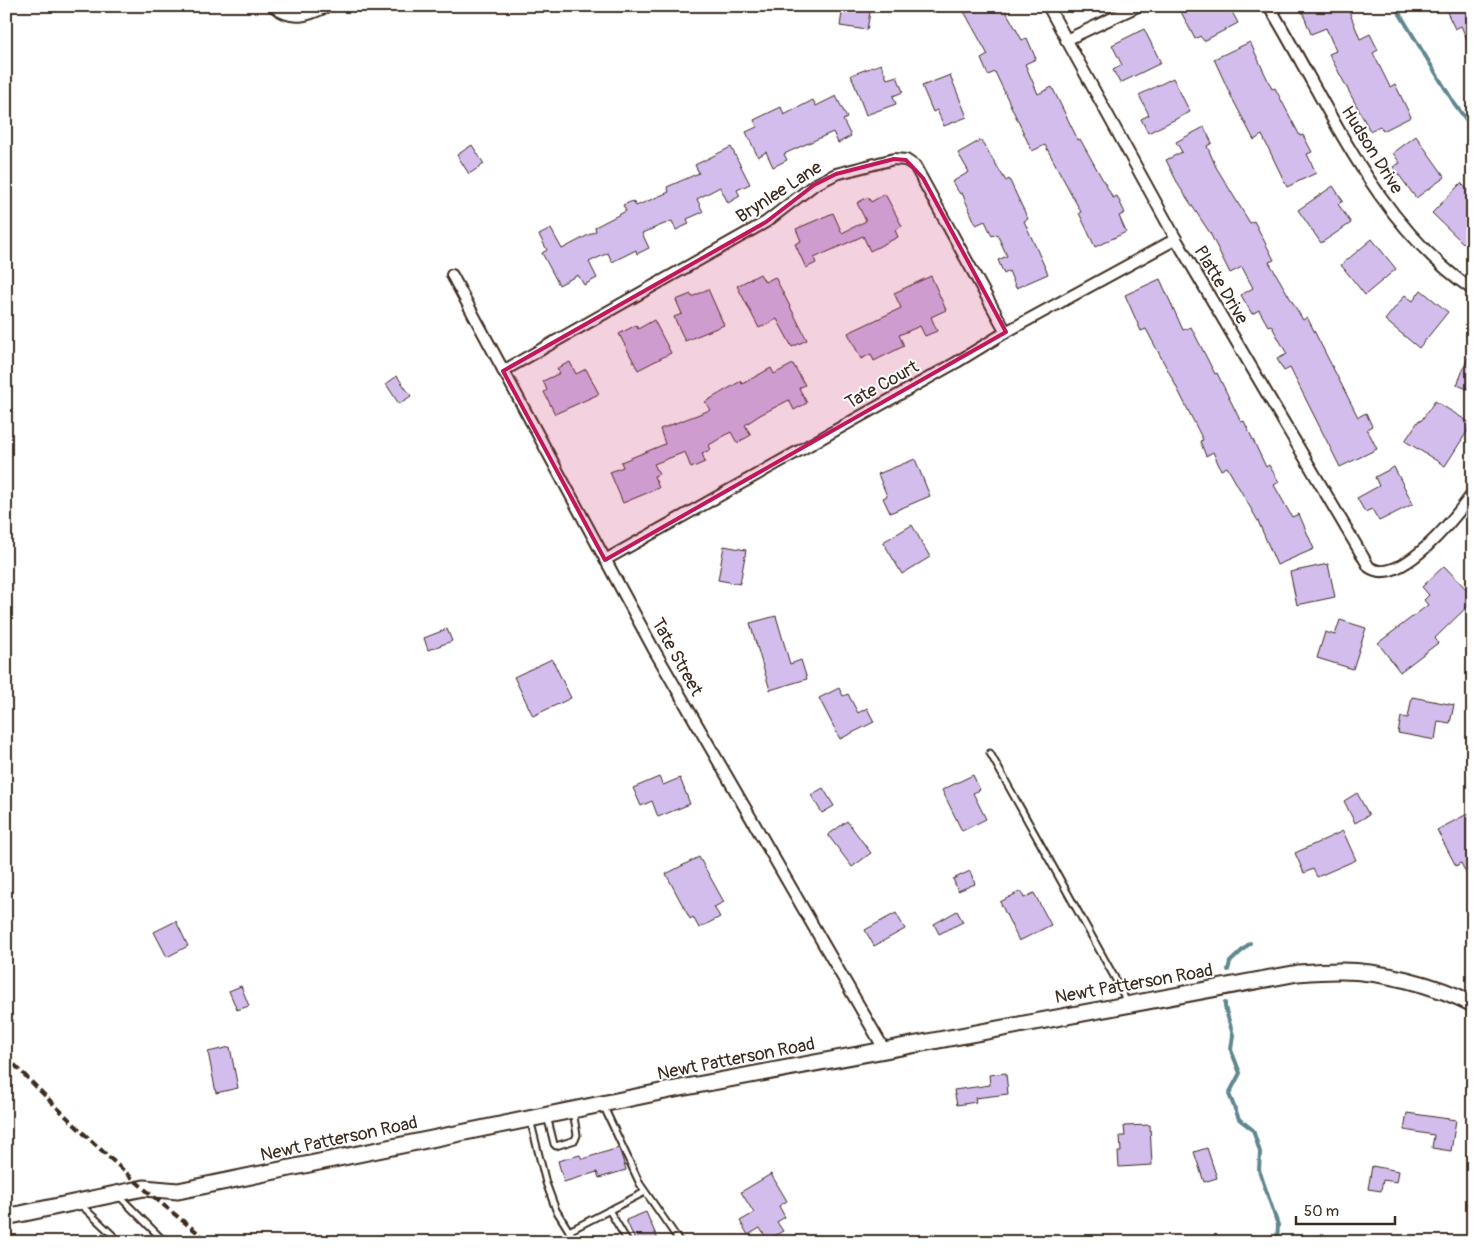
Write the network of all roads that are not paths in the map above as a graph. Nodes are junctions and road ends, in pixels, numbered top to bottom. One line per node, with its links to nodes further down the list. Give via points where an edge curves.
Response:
1 (272, 6): 2 (street, via 291,16 310,15)
2 (328, 6)
3 (1048, 6): 6 (street, Platte Drive)
4 (1138, 6): 6 (street)
5 (1269, 6): 9 (street, Hudson Drive, via 1367,178 1430,256)
6 (1066, 40): 7 (street, Platte Drive)
7 (1176, 239): 10 (street, Tate Court); 12 (street, Platte Drive, via 1369,567 1378,571 1402,565 1454,519)
8 (452, 275): 11 (street, Tate Street)
9 (1473, 290)
10 (1006, 332): 11 (street, Brynlee Lane, via 915,166 906,160 894,159 836,174 814,185 766,222); 13 (street, Tate Court)
11 (502, 371): 13 (street, Tate Street)
12 (1473, 493)
13 (605, 560): 17 (street, Tate Street)
14 (990, 753): 15 (lane)
15 (1127, 1004): 16 (street, Newt Patterson Road, via 1298,973 1339,971 1375,974 1422,984); 17 (street, Newt Patterson Road)
16 (1473, 1004)
17 (884, 1049): 18 (street, Newt Patterson Road)
18 (602, 1104): 19 (street, Newt Patterson Road); 22 (lane)
19 (573, 1110): 20 (street, Newt Patterson Road); 20 (lane, via 575,1140 556,1146)
20 (547, 1115): 21 (street, Newt Patterson Road)
21 (530, 1119): 23 (street, Newt Patterson Road, via 178,1191 144,1188); 27 (lane, via 546,1183 556,1210)
22 (646, 1192): 25 (lane); 32 (lane)
23 (117, 1194): 24 (street, Newt Patterson Road); 29 (lane)
24 (78, 1202): 26 (street, Newt Patterson Road); 28 (lane)
25 (609, 1210): 27 (lane); 31 (lane)
26 (6, 1217)
27 (569, 1230): 30 (lane)
28 (120, 1242)
29 (165, 1242)
30 (576, 1242)
31 (628, 1242)
32 (680, 1242)

